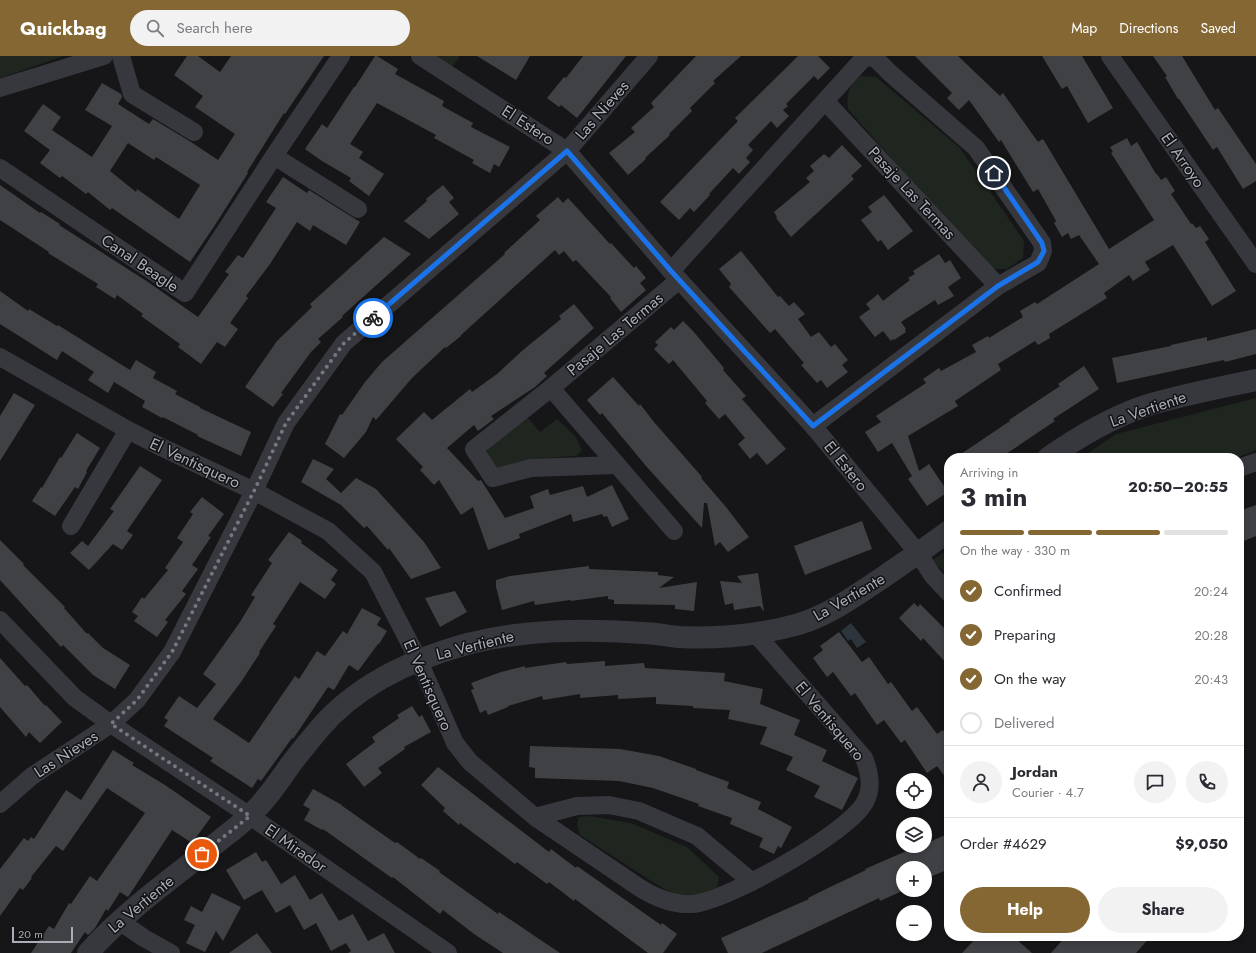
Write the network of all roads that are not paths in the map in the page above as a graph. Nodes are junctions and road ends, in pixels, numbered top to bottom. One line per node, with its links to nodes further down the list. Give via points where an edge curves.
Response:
1 (104, 56): 7 (street)
2 (121, 56): 9 (street, via 132,94)
3 (341, 56): 11 (street, Canal Beagle)
4 (420, 56): 10 (street, El Estero)
5 (649, 56): 10 (street, Las Nieves)
6 (1110, 56): 14 (street, El Arroyo)
7 (0, 88)
8 (825, 101): 15 (street, Pasaje Las Termas); 16 (street, Pasaje Las Termas); 16 (street, Pasaje Las Termas, via 863,59 870,57 876,59 976,148 1042,243 1044,251 1038,262)
9 (194, 132)
10 (567, 151): 15 (street, El Estero); 26 (street, Las Nieves, via 344,343 286,423)
11 (274, 156): 12 (street, Canal Beagle, via 185,293); 13 (street)
12 (0, 168)
13 (358, 209)
14 (1256, 264)
15 (675, 275): 19 (street, Pasaje Las Termas); 20 (street, El Estero)
16 (998, 286): 20 (street, Pasaje Las Termas)
17 (1, 359): 21 (street, El Ventisquero)
18 (1256, 380): 22 (street, La Vertiente, via 1175,397 1144,407 1113,419)
19 (551, 388): 24 (street, Pasaje Las Termas); 24 (street, Pasaje Las Termas, via 474,449 493,478 531,468)
20 (813, 426): 30 (street, El Estero)
21 (128, 430): 26 (street, El Ventisquero); 27 (street)
22 (1056, 453)
23 (1256, 462): 25 (street)
24 (617, 465): 28 (street, Pasaje Las Termas)
25 (1244, 466)
26 (254, 491): 34 (street, El Ventisquero, via 328,531 373,572); 35 (street, Las Nieves, via 172,652 137,700)
27 (71, 526)
28 (674, 531)
29 (944, 534): 30 (street, La Vertiente)
30 (918, 553): 31 (street, El Estero); 33 (street, La Vertiente, via 843,604 823,614 801,623)
31 (944, 588)
32 (0, 620): 35 (street, El Mirador, via 75,698)
33 (755, 633): 34 (street, La Vertiente, via 707,638 630,632 525,633 466,645); 39 (street, El Ventisquero, via 864,758 870,780 866,801 852,818 809,849)
34 (419, 661): 37 (street, La Vertiente, via 380,680 342,705 320,727 270,794); 38 (street, El Ventisquero, via 454,743 470,762)
35 (111, 724): 36 (street, Las Nieves, via 32,776); 37 (street, El Mirador)
36 (0, 804)
37 (250, 816): 40 (street, La Vertiente); 43 (street, El Mirador)
38 (535, 817): 39 (street, via 577,806 609,805 639,811 697,836); 39 (street, El Ventisquero, via 646,892 665,901 679,904 705,902)
39 (752, 882)
40 (119, 921): 41 (street, La Vertiente); 42 (street)
41 (88, 953)
42 (171, 953)
43 (448, 953)

